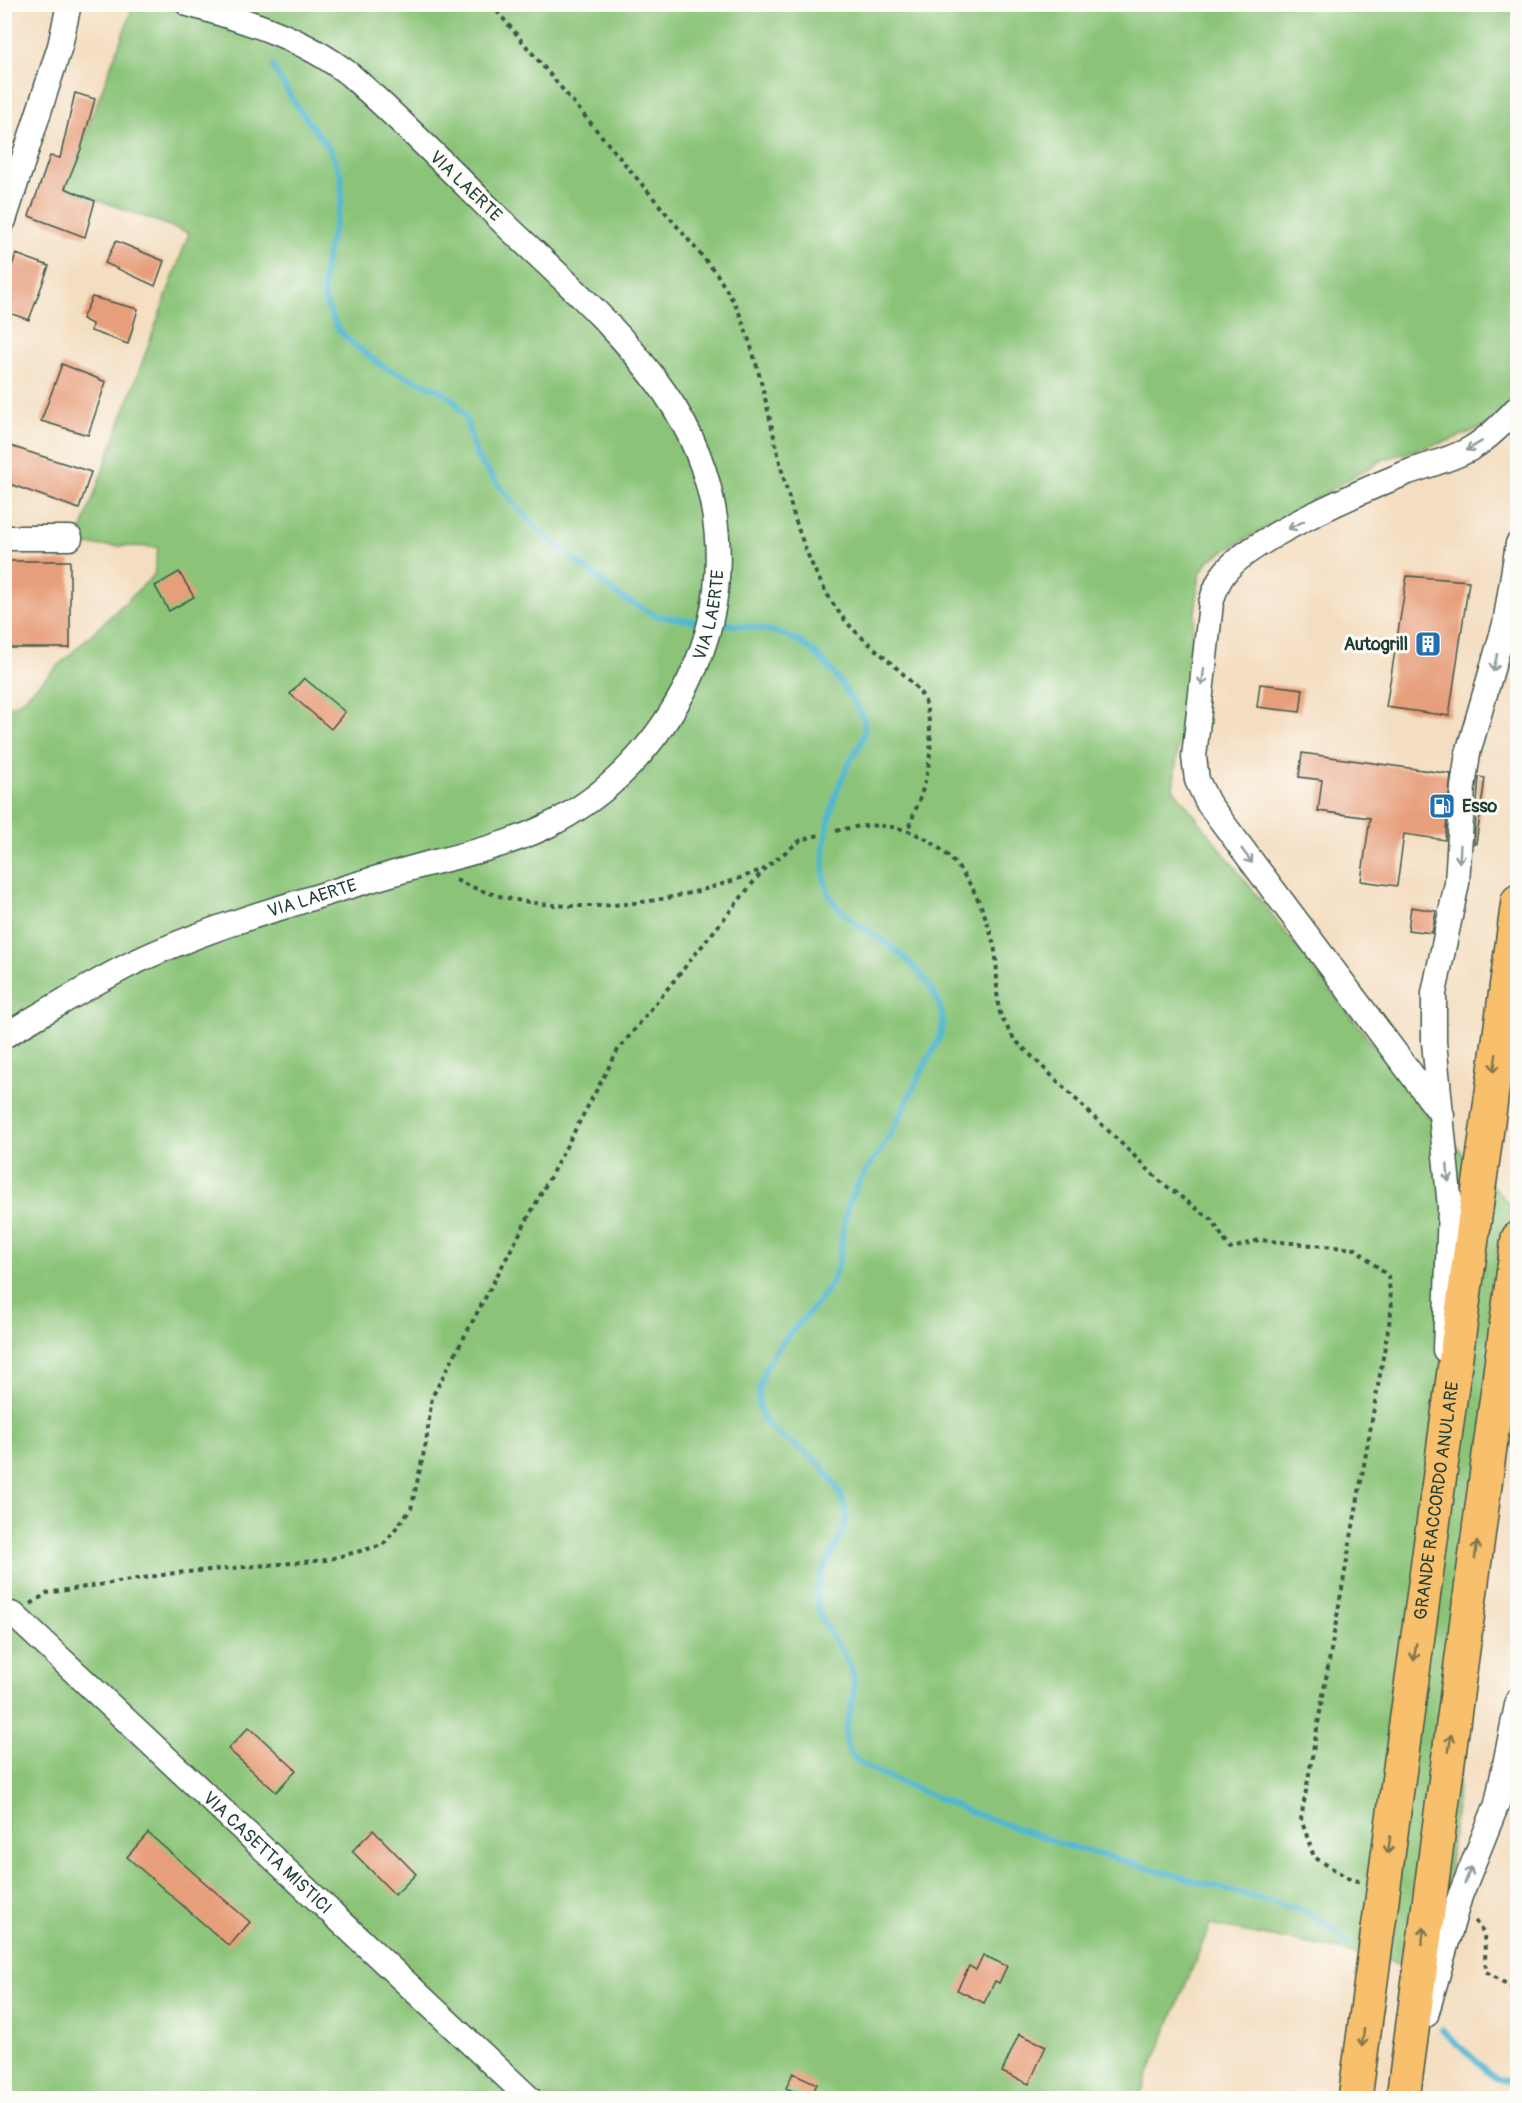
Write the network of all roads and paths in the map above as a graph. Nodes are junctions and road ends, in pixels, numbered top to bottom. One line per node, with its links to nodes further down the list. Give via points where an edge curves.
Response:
1 (69, 4): 4 (street, via 60,46)
2 (188, 4): 12 (street, VIA LAERTE, via 283,36 341,68 615,333 665,394 692,445 716,523 717,592 709,632 678,702 656,736 628,768 565,817 474,854)
3 (491, 4): 9 (path, via 717,274 741,315 794,513 819,580 850,627 925,699 932,736 927,780)
4 (4, 220)
5 (1518, 407): 16 (street, one-way to 16, via 1472,448 1384,482 1267,539 1227,570 1211,603 1194,749 1197,780 1208,803)
6 (4, 538): 7 (street)
7 (70, 538)
8 (1518, 544): 16 (street, one-way to 16, via 1501,642 1468,753 1457,883 1436,984 1434,1042)
9 (908, 829): 10 (path, via 860,824); 21 (path, via 951,856 983,904 995,949 999,1011 1014,1039 1161,1182 1212,1220 1230,1249 1259,1240 1356,1249 1388,1276 1392,1307 1301,1819 1314,1857)
10 (836, 831)
11 (819, 835): 13 (path, via 801,840)
12 (429, 864): 13 (path, via 483,892 546,905 668,899 726,885); 15 (street, VIA LAERTE, via 280,908 180,943 113,974)
13 (764, 869): 19 (path, via 618,1050 432,1397 411,1509 383,1545 326,1560 175,1573 47,1593)
14 (1518, 901): 18 (highway, GRANDE RACCORDO ANULARE, one-way to 18)
15 (4, 1036)
16 (1442, 1115): 18 (street, one-way to 18, via 1450,1207 1444,1332)
17 (1518, 1238): 22 (highway, one-way to 17)
18 (1446, 1428): 24 (highway, GRANDE RACCORDO ANULARE, one-way to 24)
19 (9, 1613): 23 (street, VIA CASETTA MISTICI)
20 (1517, 1706): 22 (street, one-way to 20, via 1460,1896 1497,1804)
21 (1359, 1881)
22 (1403, 2095)
23 (529, 2098)
24 (1355, 2098)

